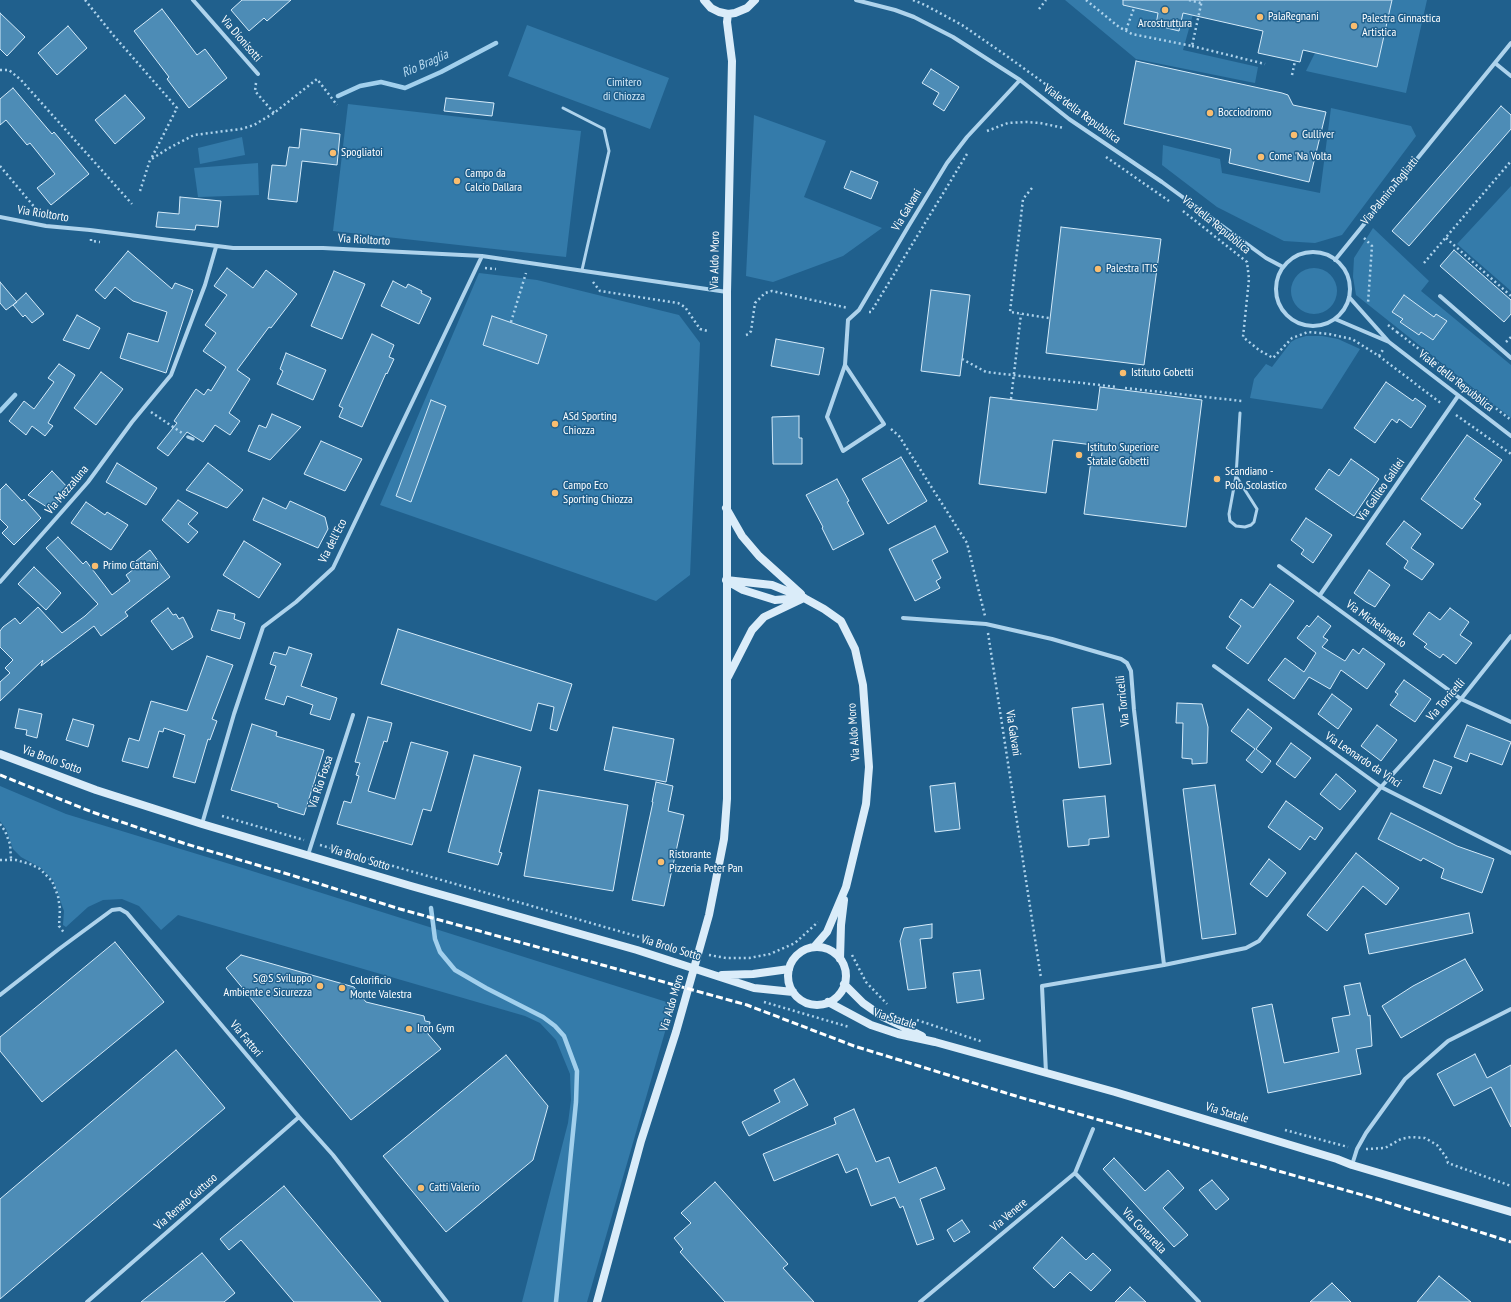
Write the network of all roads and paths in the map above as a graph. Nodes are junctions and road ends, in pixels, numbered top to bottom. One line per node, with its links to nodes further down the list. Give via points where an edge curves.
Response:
1 (86, 0): 33 (path, via 177,108)
2 (193, 0): 21 (street, Via Dionisotti)
3 (704, 0): 13 (main road, via 711,8)
4 (755, 0): 13 (main road, via 747,8)
5 (856, 0): 24 (street, Viale della Repubblica, via 896,10 932,26)
6 (913, 0): 28 (path, via 962,25 1077,107)
7 (1046, 0): 12 (path)
8 (1086, 0): 14 (path)
9 (1189, 0): 10 (path)
10 (1202, 1): 16 (path)
11 (1134, 8): 14 (path)
12 (1039, 9)
13 (728, 14): 57 (main road, Via Aldo Moro, via 732,61)
14 (1126, 30): 16 (path, via 1132,34)
15 (1511, 43): 18 (street, Via Palmiro Togliatti)
16 (1192, 46): 19 (path)
17 (1295, 61): 22 (path)
18 (1495, 63): 23 (street); 47 (street, Via Palmiro Togliatti)
19 (1265, 64)
20 (0, 70): 39 (path, via 9,70 21,80)
21 (258, 74): 27 (path, via 255,91)
22 (1292, 75)
23 (1511, 76)
24 (1020, 80): 28 (street, Viale della Repubblica); 63 (street, Via Galvani, via 967,137 947,163)
25 (337, 105): 27 (path, via 317,79)
26 (563, 108): 52 (lane, via 604,129 609,151)
27 (274, 113): 33 (path, via 254,125 241,129 194,135)
28 (1069, 119): 50 (street, Viale della Repubblica, via 1162,182 1266,258)
29 (984, 132): 30 (path, via 1008,123 1040,123)
30 (1070, 132)
31 (971, 148): 63 (path, via 870,312)
32 (1102, 155): 38 (path, Via della Repubblica)
33 (150, 160): 37 (path)
34 (1511, 160): 44 (path)
35 (0, 166): 42 (path, via 45,220)
36 (1032, 188): 64 (path, via 1023,199 1010,312)
37 (140, 191)
38 (1172, 203)
39 (132, 204)
40 (1178, 207): 83 (path, Via della Repubblica, via 1247,262 1249,279 1243,336 1259,350 1273,358 1292,338 1308,332 1352,340 1379,356)
41 (0, 217): 42 (street, Via Rioltorto)
42 (46, 226): 45 (street, Via Rioltorto)
43 (1368, 234): 62 (path, Via Palmiro Togliatti, via 1364,239 1372,246 1367,302)
44 (1446, 238): 48 (path); 59 (path)
45 (216, 247): 46 (street, Via Rioltorto, via 323,248); 82 (street, Via Mezzaluna, via 205,286 171,375)
46 (482, 256): 49 (street, Via dell'Eco); 52 (street, Via Rioltorto)
47 (1335, 260): 50 (street, via 1319,253 1304,254 1293,258); 60 (street, via 1348,279)
48 (1424, 262)
49 (476, 267): 51 (path); 109 (street, Via dell'Eco, via 333,568 296,602 263,627)
50 (1284, 267): 66 (street, via 1277,279 1276,294 1281,308 1289,318 1300,324 1315,326)
51 (498, 269)
52 (582, 270): 57 (street, Via Rioltorto)
53 (519, 272): 54 (path)
54 (526, 273): 55 (path); 67 (path)
55 (534, 274)
56 (587, 281): 69 (path, via 593,282 600,291 678,303 685,307 700,329)
57 (727, 292): 92 (main road, Via Aldo Moro)
58 (1440, 296): 73 (street)
59 (1511, 296)
60 (1349, 297): 66 (street); 72 (street, Viale della Repubblica)
61 (847, 308): 71 (path, via 772,290 765,292 755,303 751,331)
62 (1370, 308)
63 (859, 310): 75 (street, Via Galvani, via 848,320)
64 (1021, 314): 65 (path); 76 (path)
65 (1049, 318)
66 (1335, 319): 72 (street, Viale della Repubblica)
67 (511, 322)
68 (1385, 323): 70 (path)
69 (708, 331)
70 (1397, 332): 72 (path); 85 (path)
71 (746, 335)
72 (1389, 342): 79 (street, Viale della Repubblica)
73 (1511, 358)
74 (962, 359): 76 (path, via 986,372)
75 (845, 365): 86 (street); 86 (street, Via Galvani, via 827,417 843,451)
76 (1014, 375): 77 (path); 80 (path)
77 (1117, 387)
78 (1125, 388): 81 (path)
79 (1458, 396): 83 (street, Via Galileo Galilei); 88 (street, Viale della Repubblica)
80 (1011, 399)
81 (1242, 401)
82 (144, 407): 87 (path); 95 (street, Via Mezzaluna, via 88,482)
83 (1449, 410): 90 (path, Via della Repubblica); 96 (street, Via Galileo Galilei)
84 (1240, 414): 91 (lane)
85 (1511, 420)
86 (884, 424): 99 (path, Via Galvani, via 900,436 967,543)
87 (188, 436): 89 (street)
88 (1511, 436)
89 (193, 440)
90 (1511, 454)
91 (1236, 476): 91 (lane, via 1230,521 1236,526 1245,527 1254,522 1257,508)
92 (726, 508): 94 (main road, Via Aldo Moro); 97 (main road, Via Aldo Moro, via 742,536)
93 (1279, 566): 96 (street, Via Michelangelo)
94 (726, 580): 97 (main road, Via Aldo Moro, via 772,585); 97 (main road, via 743,590 775,600); 102 (main road, Via Aldo Moro)
95 (0, 582)
96 (1320, 595): 103 (street, Via Michelangelo)
97 (804, 598): 102 (main road, Via Aldo Moro, via 764,617 752,630); 114 (main road, Via Aldo Moro, via 840,621 855,649 863,685 869,767 866,804)
98 (903, 618): 99 (street, Via Torricelli)
99 (986, 624): 119 (street, Via Torricelli, via 1052,639 1127,663 1131,671); 124 (path, Via Galvani)
100 (1511, 636): 103 (street, Via Torricelli)
101 (1214, 666): 107 (street, Via Leonardo da Vinci)
102 (727, 680): 142 (main road, Via Aldo Moro, via 728,799 724,839 709,915 641,1142)
103 (1461, 699): 105 (street, Via Michelangelo); 107 (street, Via Torricelli)
104 (353, 715): 111 (street, Via Rio Fossa)
105 (1511, 722)
106 (0, 754): 109 (main road, Via Brolo Sotto, via 96,790)
107 (1381, 787): 110 (street, Via Leonardo da Vinci); 119 (street, Via Torricelli, via 1259,941 1246,948)
108 (0, 824): 112 (path, via 10,844)
109 (202, 824): 111 (main road, Via Brolo Sotto)
110 (1511, 853)
111 (308, 855): 122 (main road, Via Brolo Sotto)
112 (12, 859): 113 (path); 115 (path, via 40,869 52,881 58,896 59,926)
113 (0, 860)
114 (846, 887): 116 (main road, Via Aldo Moro, via 827,932); 118 (main road, Via Aldo Moro)
115 (70, 941): 128 (street, Via Fattori); 135 (street, Via Fattori, via 112,910 120,909 127,913)
116 (814, 947): 118 (main road, via 829,949); 120 (main road, via 795,957)
117 (761, 956): 121 (path)
118 (840, 959): 123 (main road, via 845,971)
119 (1164, 965): 124 (street, Via Torricelli)
120 (789, 969): 121 (main road, Via Brolo Sotto); 126 (main road, via 788,977)
121 (763, 973): 122 (main road, Via Brolo Sotto)
122 (717, 975): 125 (main road, Via Brolo Sotto)
123 (844, 984): 129 (main road, via 841,992); 130 (main road, Via Statale)
124 (1042, 986): 134 (street)
125 (762, 989): 126 (main road, Via Brolo Sotto); 132 (path, via 763,1001 850,1028)
126 (793, 992): 129 (main road, via 805,1002)
127 (874, 992): 130 (path)
128 (0, 995)
129 (828, 1002): 132 (main road, Via Statale)
130 (865, 1005): 133 (main road, Via Statale, via 883,1017)
131 (1511, 1009): 137 (street, via 1448,1041 1405,1079 1366,1133)
132 (857, 1018): 133 (main road, Via Statale, via 871,1026)
133 (935, 1042): 134 (main road, Via Statale)
134 (1046, 1074): 137 (main road, Via Statale, via 1122,1094)
135 (299, 1117): 140 (street, Via Renato Guttuso); 141 (street, Via Fattori, via 333,1155)
136 (1094, 1129): 138 (street, Via Venere)
137 (1352, 1165): 139 (main road, Via Statale)
138 (1075, 1173): 143 (street, Via Venere); 144 (street, Via Contarella)
139 (1511, 1212)
140 (88, 1302)
141 (447, 1302)
142 (597, 1302)
143 (920, 1302)
144 (1199, 1302)

